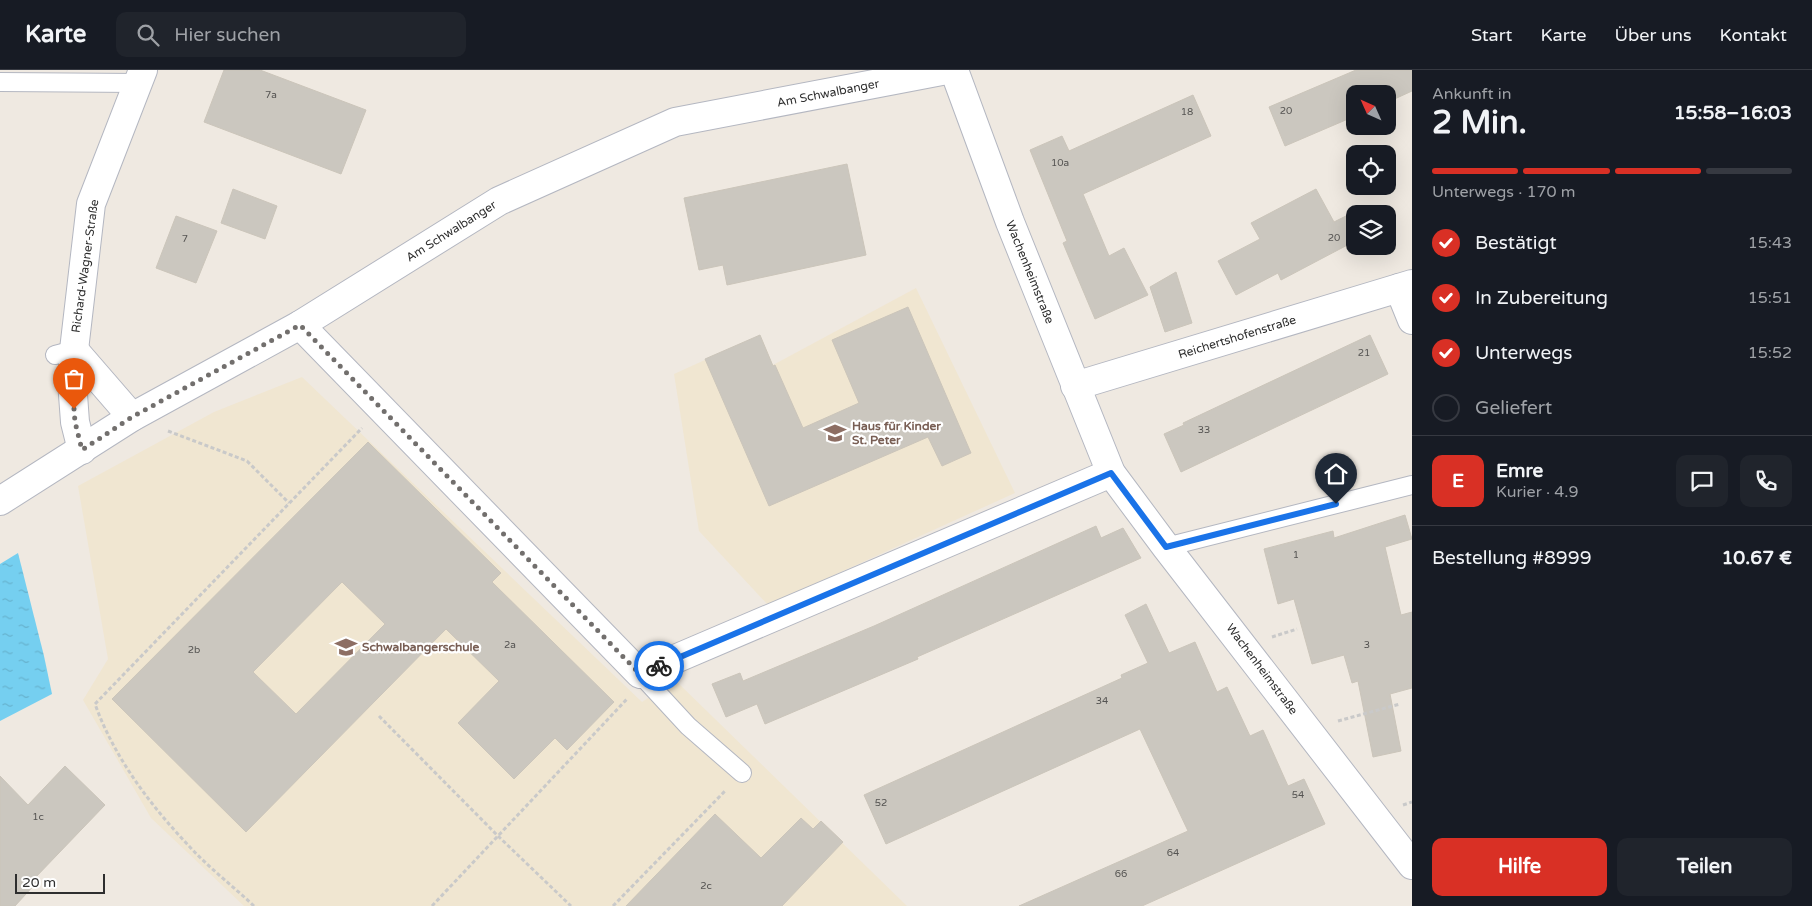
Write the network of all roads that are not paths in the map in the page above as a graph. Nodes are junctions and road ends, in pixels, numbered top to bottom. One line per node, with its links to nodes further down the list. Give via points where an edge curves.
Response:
1 (947, 70): 7 (street, Am Schwalbanger, via 675,122 499,201)
2 (954, 70): 9 (street, Wachenheimstraße)
3 (140, 76): 4 (lane); 8 (street, Richard-Wagner-Straße, via 92,204)
4 (0, 82)
5 (1406, 286): 6 (street, Reichertshofenstraße); 9 (street, Reichertshofenstraße)
6 (1412, 320)
7 (300, 325): 10 (street, Am Schwalbanger); 16 (street)
8 (64, 353): 10 (street, Richard-Wagner-Straße); 11 (street, Richard-Wagner-Straße, via 72,381 75,422)
9 (1075, 386): 12 (street, Wachenheimstraße)
10 (132, 417): 11 (street, Am Schwalbanger)
11 (82, 450): 14 (street, Am Schwalbanger)
12 (1111, 473): 15 (street, Wachenheimstraße); 16 (street)
13 (1412, 485): 15 (lane)
14 (0, 501)
15 (1166, 547): 18 (street, Wachenheimstraße)
16 (640, 674): 17 (lane, via 688,726)
17 (742, 773)
18 (1412, 865)

